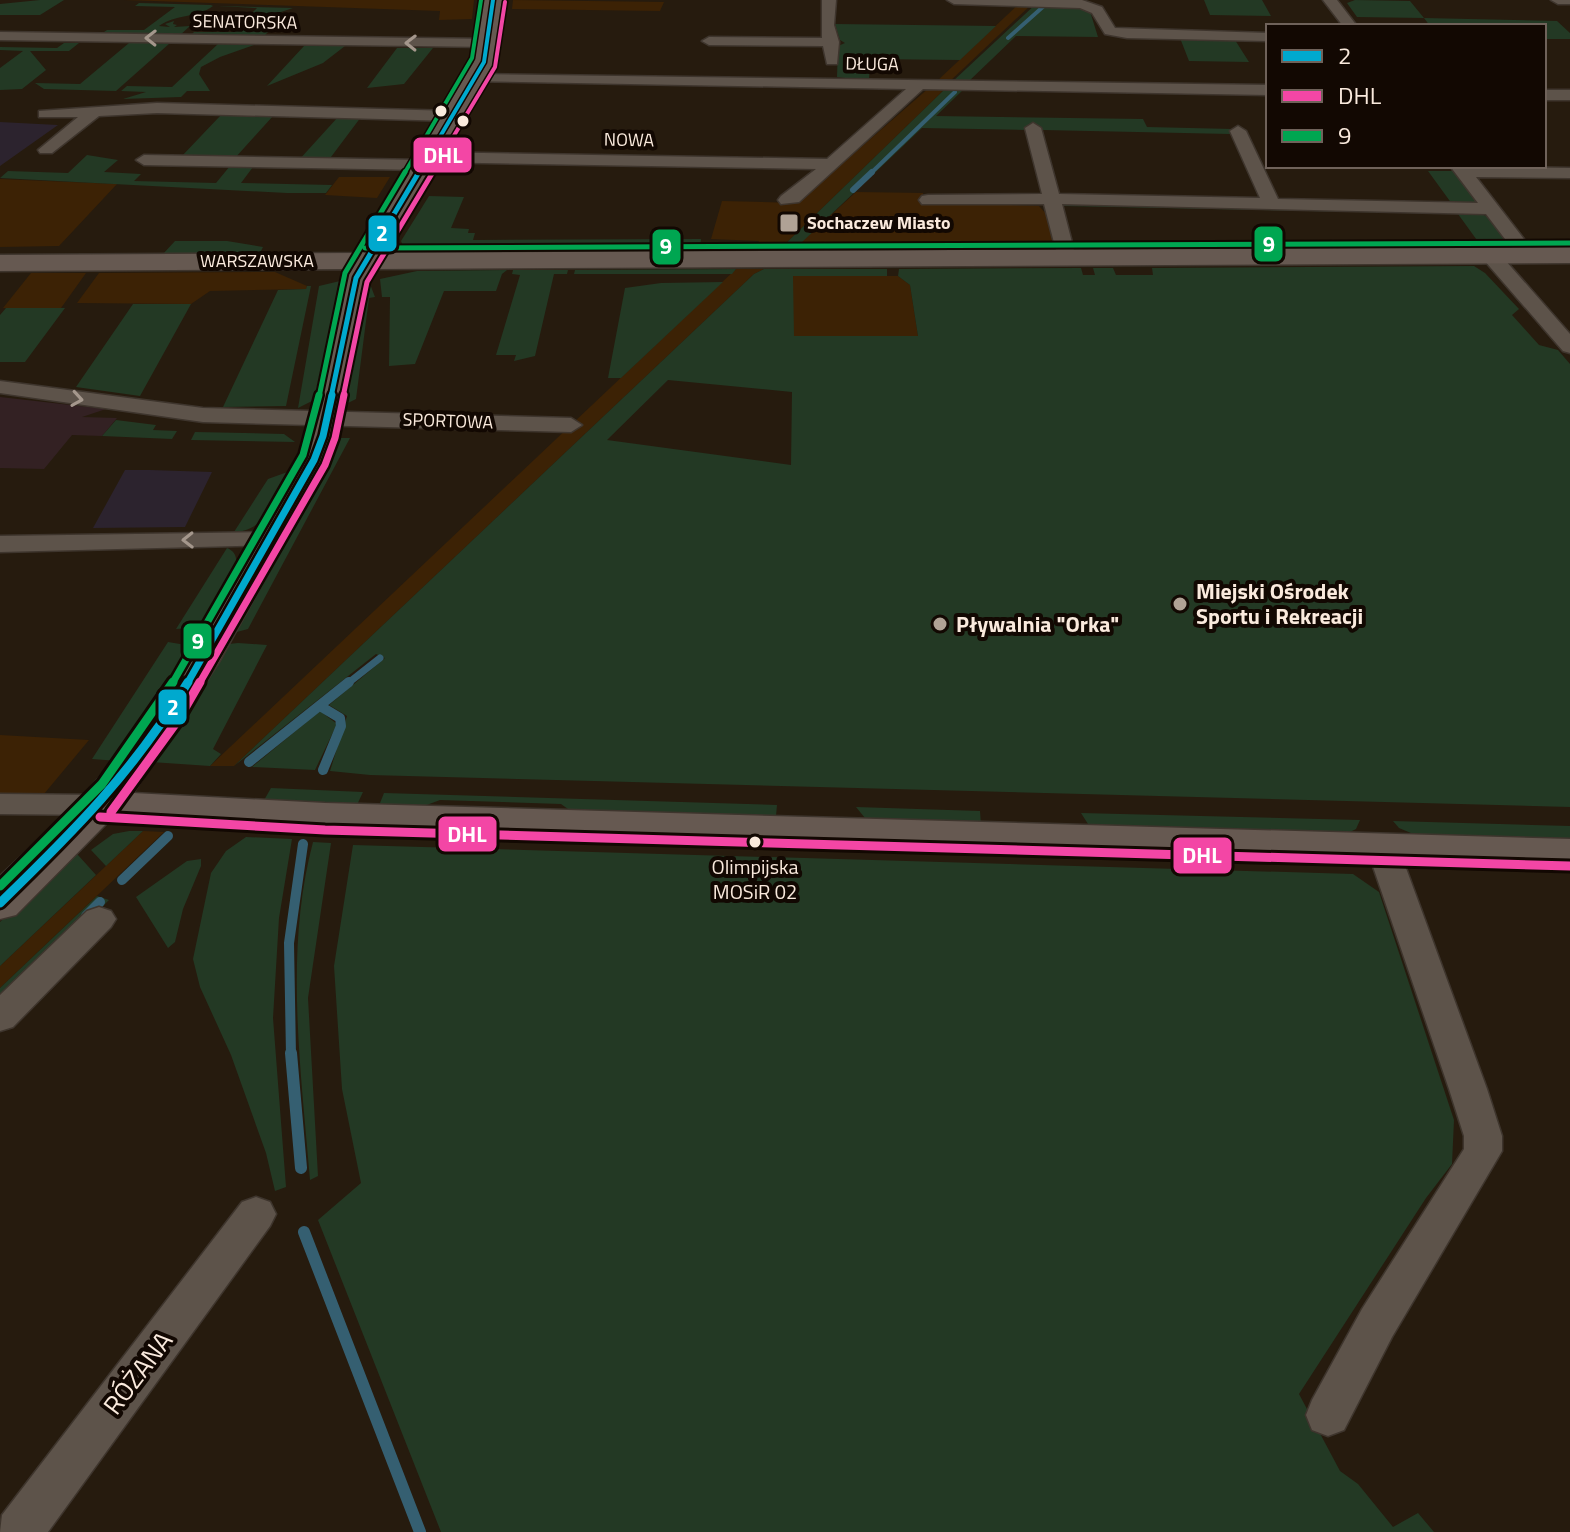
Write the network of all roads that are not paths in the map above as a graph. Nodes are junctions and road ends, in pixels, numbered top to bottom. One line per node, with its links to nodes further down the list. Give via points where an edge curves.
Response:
1 (493, 0): 13 (street)
2 (829, 0): 12 (street)
3 (954, 0): 7 (street)
4 (1330, 0): 8 (street)
5 (1558, 0): 6 (street)
6 (1570, 0)
7 (1057, 1): 10 (street, via 1094,7 1115,33)
8 (1348, 24)
9 (0, 36): 13 (street, SENATORSKA, one-way to 9)
10 (1266, 37)
11 (709, 41): 12 (street)
12 (832, 42): 15 (street)
13 (489, 43): 14 (street)
14 (474, 78): 15 (street, DŁUGA); 22 (street)
15 (831, 84): 16 (street, DŁUGA)
16 (919, 85): 17 (street, DŁUGA); 28 (street)
17 (1266, 90)
18 (1546, 95): 19 (street)
19 (1570, 95)
20 (94, 112): 21 (street); 22 (street, via 157,108); 25 (street)
21 (45, 114)
22 (453, 116): 27 (street)
23 (1033, 128): 33 (street)
24 (1238, 131): 34 (street)
25 (46, 150)
26 (144, 160): 27 (street, NOWA)
27 (425, 161): 28 (street, NOWA); 40 (street)
28 (828, 164): 31 (street)
29 (1460, 169): 30 (street); 35 (street)
30 (1570, 173)
31 (787, 200)
32 (928, 200): 33 (street)
33 (1052, 200): 34 (street); 39 (street)
34 (1271, 203): 35 (street)
35 (1492, 209): 38 (street)
36 (1570, 255): 38 (street, WARSZAWSKA)
37 (1491, 256): 38 (street, WARSZAWSKA); 39 (street, WARSZAWSKA); 42 (street)
38 (1528, 256)
39 (1067, 258): 40 (street, WARSZAWSKA)
40 (365, 260): 41 (street, WARSZAWSKA); 44 (street, via 350,299)
41 (0, 263)
42 (1570, 347)
43 (0, 387): 44 (street, SPORTOWA, one-way to 44, via 180,413)
44 (326, 418): 45 (street, SPORTOWA); 46 (street, via 314,460)
45 (571, 425)
46 (266, 540): 47 (street, one-way to 47); 49 (street, via 168,714)
47 (0, 544)
48 (0, 804): 49 (street)
49 (101, 805): 50 (street, via 325,818); 52 (street)
50 (1383, 849): 51 (street); 56 (street, via 1468,1089 1483,1151 1377,1323)
51 (1570, 854)
52 (0, 903)
53 (99, 919): 54 (street)
54 (0, 1017)
55 (256, 1214): 57 (street, RÓŻANA)
56 (1328, 1415)
57 (19, 1532)

